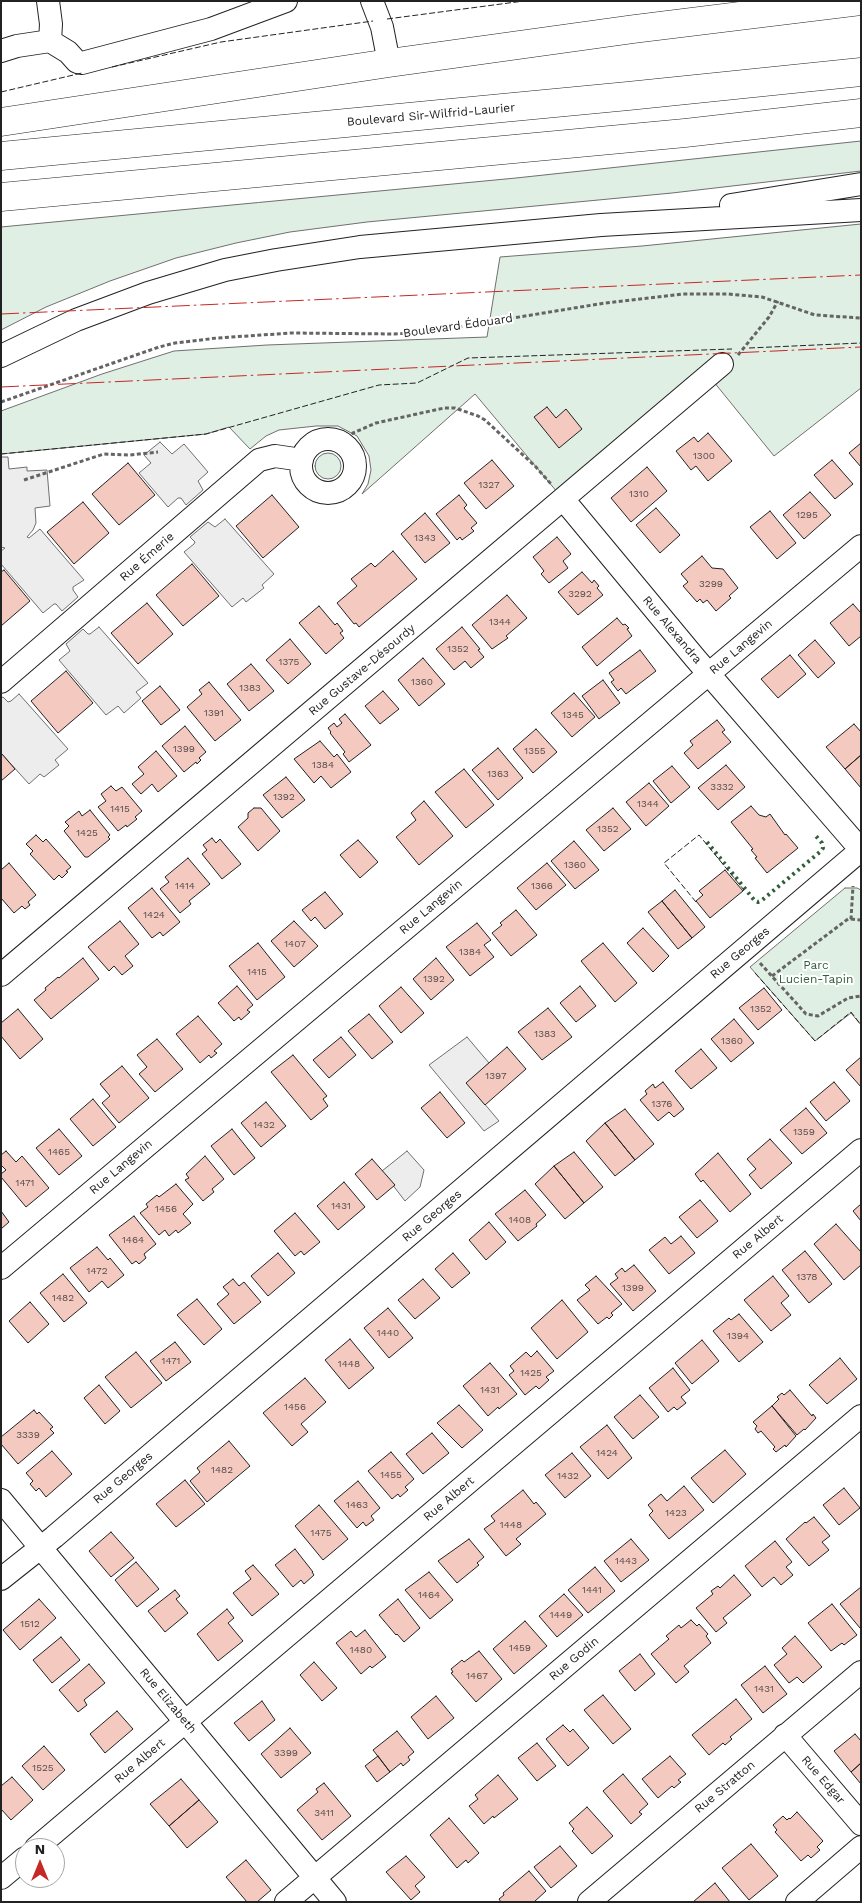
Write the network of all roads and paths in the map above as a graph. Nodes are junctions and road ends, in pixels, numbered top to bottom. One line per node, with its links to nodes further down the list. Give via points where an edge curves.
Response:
1 (48, 1): 5 (street)
2 (286, 1): 5 (street, via 211,29 82,63)
3 (372, 1): 7 (street, via 382,27)
4 (861, 2): 7 (highway, via 624,30)
5 (50, 41): 6 (street)
6 (1, 51)
7 (389, 63): 10 (highway)
8 (861, 72): 11 (highway, Boulevard Sir-Wilfrid-Laurier)
9 (861, 114): 13 (highway)
10 (1, 122)
11 (1, 156)
12 (861, 184): 15 (street)
13 (1, 197)
14 (861, 210): 15 (street)
15 (601, 225): 18 (street, via 360,247 250,265 148,293 76,320)
16 (778, 301): 17 (path, Boulevard Édouard, via 815,315); 19 (path); 20 (path, Boulevard Édouard, via 728,294 666,295 427,332 291,333 188,341 146,351)
17 (861, 318)
18 (1, 356)
19 (730, 359): 25 (street, Rue Gustave-Désourdy)
20 (1, 402)
21 (342, 443): 23 (street, via 329,439 316,442 308,448); 23 (street, via 352,453 355,471 339,492 325,494 309,485 302,474); 25 (path, via 353,433 376,423 455,408 485,420)
22 (158, 452): 24 (path, via 104,454)
23 (302, 460): 28 (street, Rue Émerie, via 275,456 259,460)
24 (24, 480)
25 (558, 492): 27 (street, Rue Alexandra); 34 (street, Rue Gustave-Désourdy)
26 (861, 546): 27 (street, Rue Langevin)
27 (709, 674): 29 (street, Rue Alexandra); 38 (street, Rue Langevin)
28 (1, 682)
29 (861, 850): 41 (street, Rue Georges)
30 (853, 886): 31 (path)
31 (851, 919): 32 (path); 35 (path)
32 (861, 920)
33 (758, 960): 35 (path)
34 (1, 975)
35 (772, 976): 36 (path, via 806,1014 812,1016 818,1016 848,998)
36 (861, 996)
37 (861, 1150): 44 (street, Rue Albert)
38 (1, 1268)
39 (861, 1416): 51 (street, Rue Godin)
40 (1, 1500): 41 (street, Rue Elizabeth)
41 (41, 1547): 42 (street, Rue Georges); 44 (street, Rue Elizabeth)
42 (1, 1580)
43 (861, 1672): 45 (street, Rue Stratton)
44 (185, 1722): 47 (street, Rue Albert); 51 (street, Rue Elizabeth)
45 (785, 1735): 46 (street, Rue Edgar); 54 (street, Rue Stratton)
46 (861, 1824)
47 (48, 1838)
48 (861, 1847): 55 (street)
49 (15, 1866): 50 (street)
50 (1, 1878)
51 (315, 1878): 52 (street, Rue Godin); 53 (street, Rue Elizabeth)
52 (286, 1902)
53 (334, 1902)
54 (589, 1902)
55 (797, 1902)

